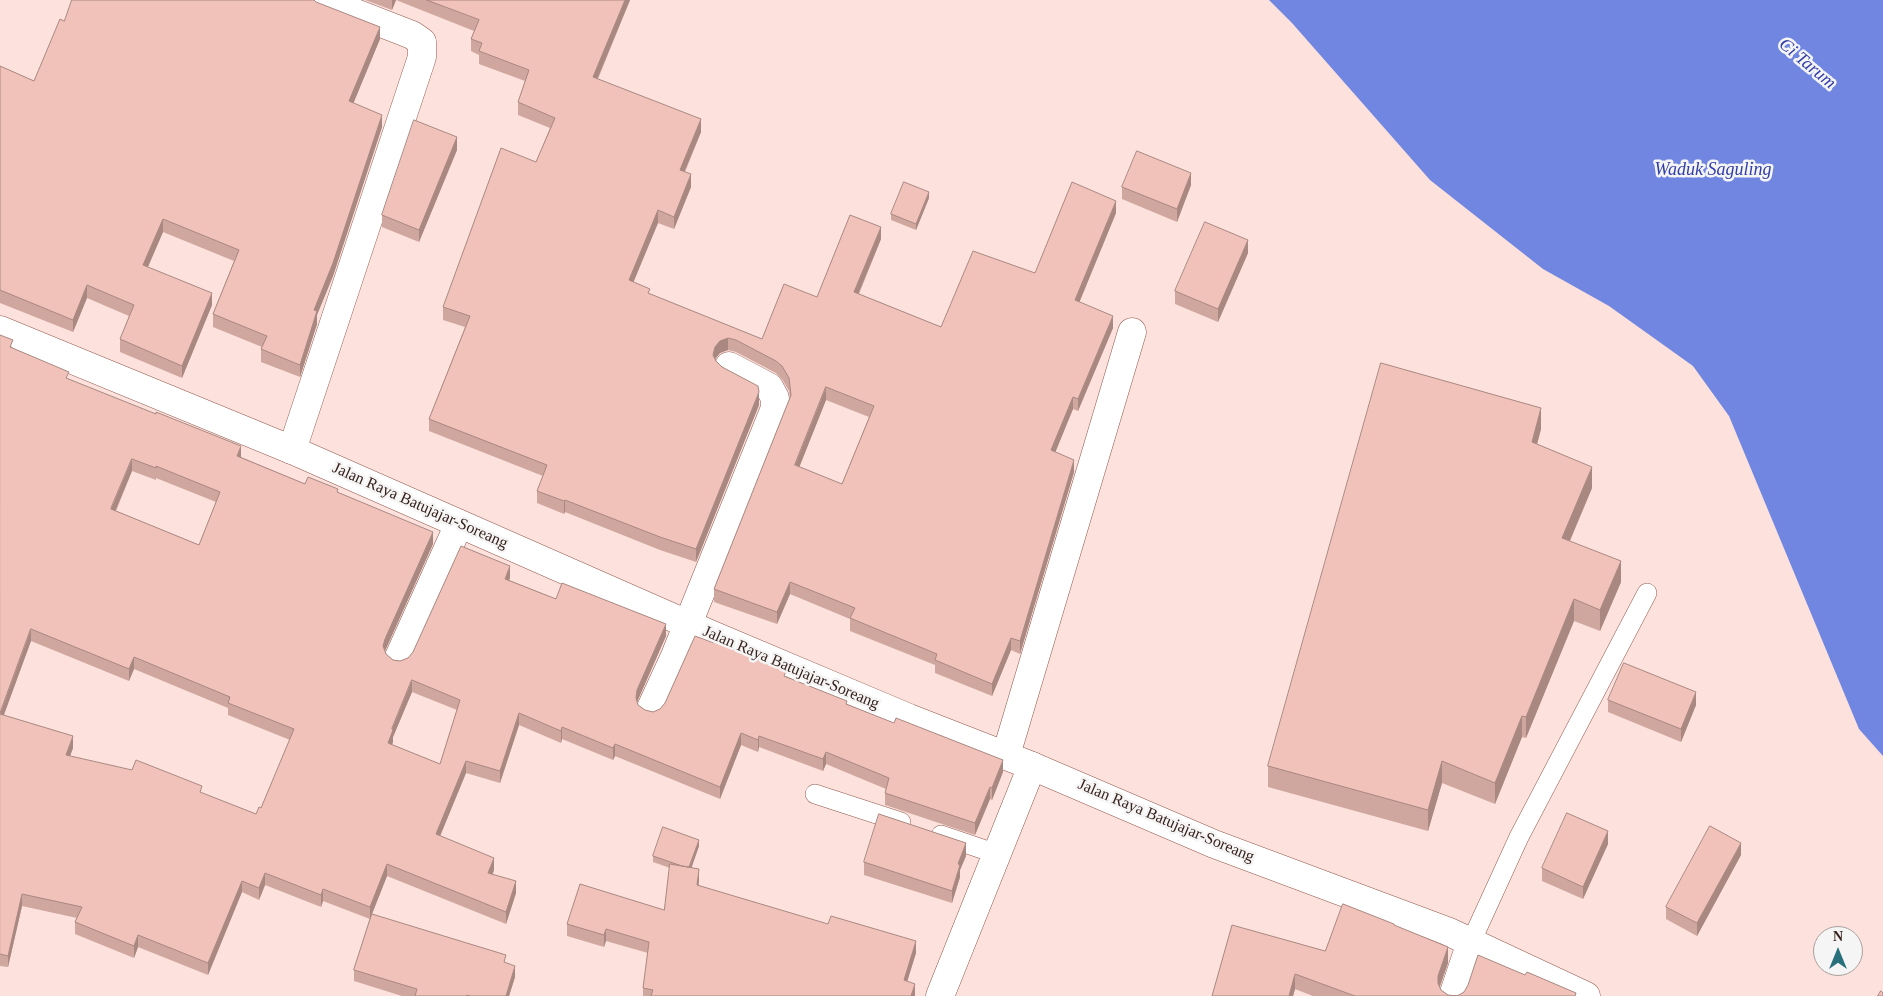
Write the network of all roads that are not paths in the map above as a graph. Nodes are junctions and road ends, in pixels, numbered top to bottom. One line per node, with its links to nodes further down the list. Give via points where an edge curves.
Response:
1 (322, 0): 5 (main road, via 412,35 422,42 422,57)
2 (0, 330): 5 (main road, Jalan Raya Batujajar-Soreang)
3 (1132, 332): 11 (main road)
4 (729, 366): 8 (main road, via 769,387 775,398 775,408)
5 (292, 450): 6 (main road, Jalan Raya Batujajar-Soreang)
6 (459, 524): 8 (main road, Jalan Raya Batujajar-Soreang); 9 (main road)
7 (1647, 593): 15 (lane, via 1519,837)
8 (687, 624): 10 (main road); 11 (main road, Jalan Raya Batujajar-Soreang, via 909,718)
9 (399, 657)
10 (651, 708)
11 (1006, 755): 12 (main road, Jalan Raya Batujajar-Soreang)
12 (1032, 766): 14 (main road); 15 (main road, Jalan Raya Batujajar-Soreang, via 1214,844)
13 (815, 794): 14 (lane)
14 (997, 854): 16 (main road)
15 (1471, 942): 17 (main road); 18 (main road, Jalan Raya Batujajar-Soreang)
16 (940, 996)
17 (1453, 996)
18 (1585, 996)

